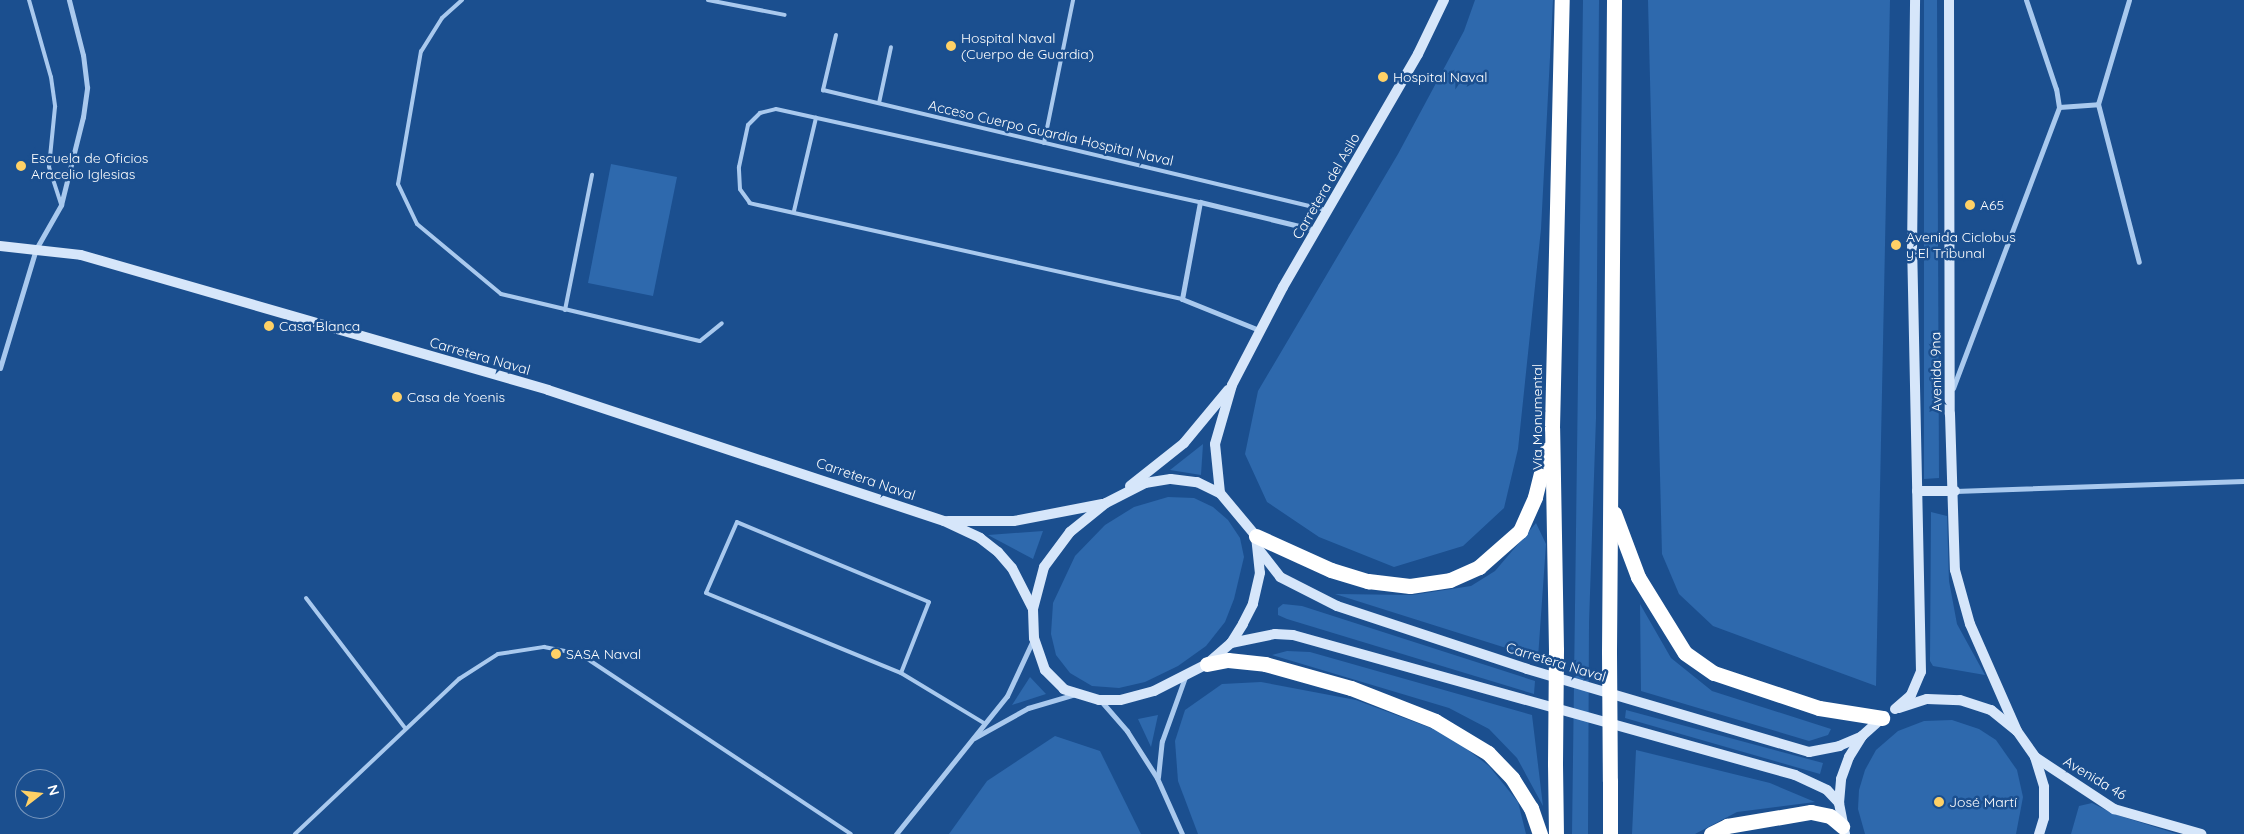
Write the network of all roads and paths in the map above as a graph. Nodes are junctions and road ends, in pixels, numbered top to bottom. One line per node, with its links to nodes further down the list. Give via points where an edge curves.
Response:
1 (29, 0): 23 (lane, via 51,77 55,107 49,167)
2 (69, 0): 23 (street, via 83,54 87,87 84,117)
3 (462, 0): 31 (lane, via 442,18 421,52 398,184 417,224 500,294)
4 (708, 0): 13 (lane)
5 (1073, 0): 20 (lane)
6 (1444, 0): 25 (main road, Carretera del Asilo, via 1418,54)
7 (1562, 0): 37 (highway, Vía Monumental)
8 (1614, 0): 44 (highway)
9 (1915, 0): 39 (main road, Avenida 9na, via 1912,232)
10 (1949, 0): 36 (main road, Avenida 9na)
11 (2026, 0): 18 (street)
12 (2129, 0): 17 (street)
13 (785, 15)
14 (836, 35): 16 (lane, Acceso Cuerpo Guardia Hospital Naval, via 823,90)
15 (891, 47): 16 (lane)
16 (879, 103): 20 (lane, Acceso Cuerpo Guardia Hospital Naval)
17 (2098, 104): 18 (street); 29 (street)
18 (2059, 107): 36 (street)
19 (816, 118): 22 (lane); 24 (lane); 24 (lane, via 776,109 760,113 748,124 738,167 740,190 750,203)
20 (1044, 142): 25 (lane, Acceso Cuerpo Guardia Hospital Naval)
21 (592, 175): 31 (lane)
22 (1200, 202): 26 (street); 30 (street)
23 (61, 204): 28 (street)
24 (794, 211): 30 (lane)
25 (1328, 211): 26 (main road, Carretera del Asilo)
26 (1316, 230): 33 (main road, Carretera del Asilo)
27 (0, 246): 28 (main road, Carretera Naval)
28 (36, 249): 34 (street); 45 (main road, Carretera Naval, via 81,255 548,390)
29 (2139, 262)
30 (1182, 300): 33 (street)
31 (565, 310): 32 (lane, via 700,341)
32 (722, 323)
33 (1259, 330): 35 (main road, Carretera del Asilo)
34 (0, 368)
35 (1232, 385): 41 (main road, Carretera del Asilo, via 1184,443); 42 (main road, Carretera del Asilo, via 1215,444)
36 (1950, 396): 40 (main road, Avenida 9na)
37 (1552, 428): 46 (highway, via 1536,497 1520,532 1479,566 1450,580 1410,586 1368,582); 72 (highway, Vía Monumental, bridge)
38 (2244, 482): 40 (street)
39 (1917, 491): 40 (main road); 56 (main road, Avenida 9na, via 1921,672 1911,695)
40 (1954, 492): 60 (main road, Avenida 9na, via 1958,579 1970,624)
41 (1121, 493): 42 (main road, via 1145,483 1171,479 1197,482); 43 (main road)
42 (1220, 493): 46 (main road, Carretera Naval)
43 (1106, 502): 45 (main road, Carretera Naval, via 1014,521); 48 (main road, via 1054,550 1044,567)
44 (1611, 505): 57 (highway, via 1638,577 1685,653 1714,673 1820,708); 73 (highway, bridge)
45 (944, 521): 48 (main road, Carretera Naval, via 980,538 998,552 1012,568)
46 (1258, 543): 50 (main road, via 1260,573 1253,604); 61 (main road, Carretera Naval, via 1280,577 1338,606 1527,669 1809,752 1839,746)
47 (306, 598): 59 (lane)
48 (1033, 609): 49 (main road)
49 (1034, 638): 54 (main road, via 1045,670 1054,682); 58 (street, via 1007,696)
50 (1231, 643): 51 (main road); 65 (main road, via 1274,634 1293,636 1795,775 1827,790)
51 (1207, 664): 53 (main road); 71 (highway, via 1228,660 1265,664 1351,688 1435,721 1488,753 1512,778 1531,808)
52 (901, 673): 52 (lane, via 706,593 737,522 929,602); 58 (lane)
53 (1185, 677): 55 (main road, via 1140,696); 64 (street, via 1162,741)
54 (1077, 693): 55 (main road); 62 (street, via 1020,712)
55 (1100, 700): 64 (street, via 1127,731)
56 (1895, 709): 57 (main road); 60 (main road, via 1927,699 1960,700 1991,710)
57 (1882, 718): 61 (main road)
58 (984, 723): 62 (street)
59 (405, 728): 67 (lane); 68 (lane, via 458,679 498,654 544,647 580,654)
60 (2017, 731): 63 (main road)
61 (1862, 736): 65 (main road, via 1849,757 1841,780)
62 (967, 742): 69 (street)
63 (2035, 757): 75 (main road, via 2044,787 2044,818); 76 (main road, Avenida 46, via 2114,809)
64 (1158, 778): 70 (street)
65 (1839, 803): 66 (main road)
66 (1843, 830): 74 (highway, via 1830,816 1811,812 1746,821)
67 (295, 834)
68 (851, 834)
69 (896, 834)
70 (1182, 834)
71 (1540, 834)
72 (1556, 834)
73 (1610, 834)
74 (1711, 834)
75 (2039, 834)
76 (2201, 834)

